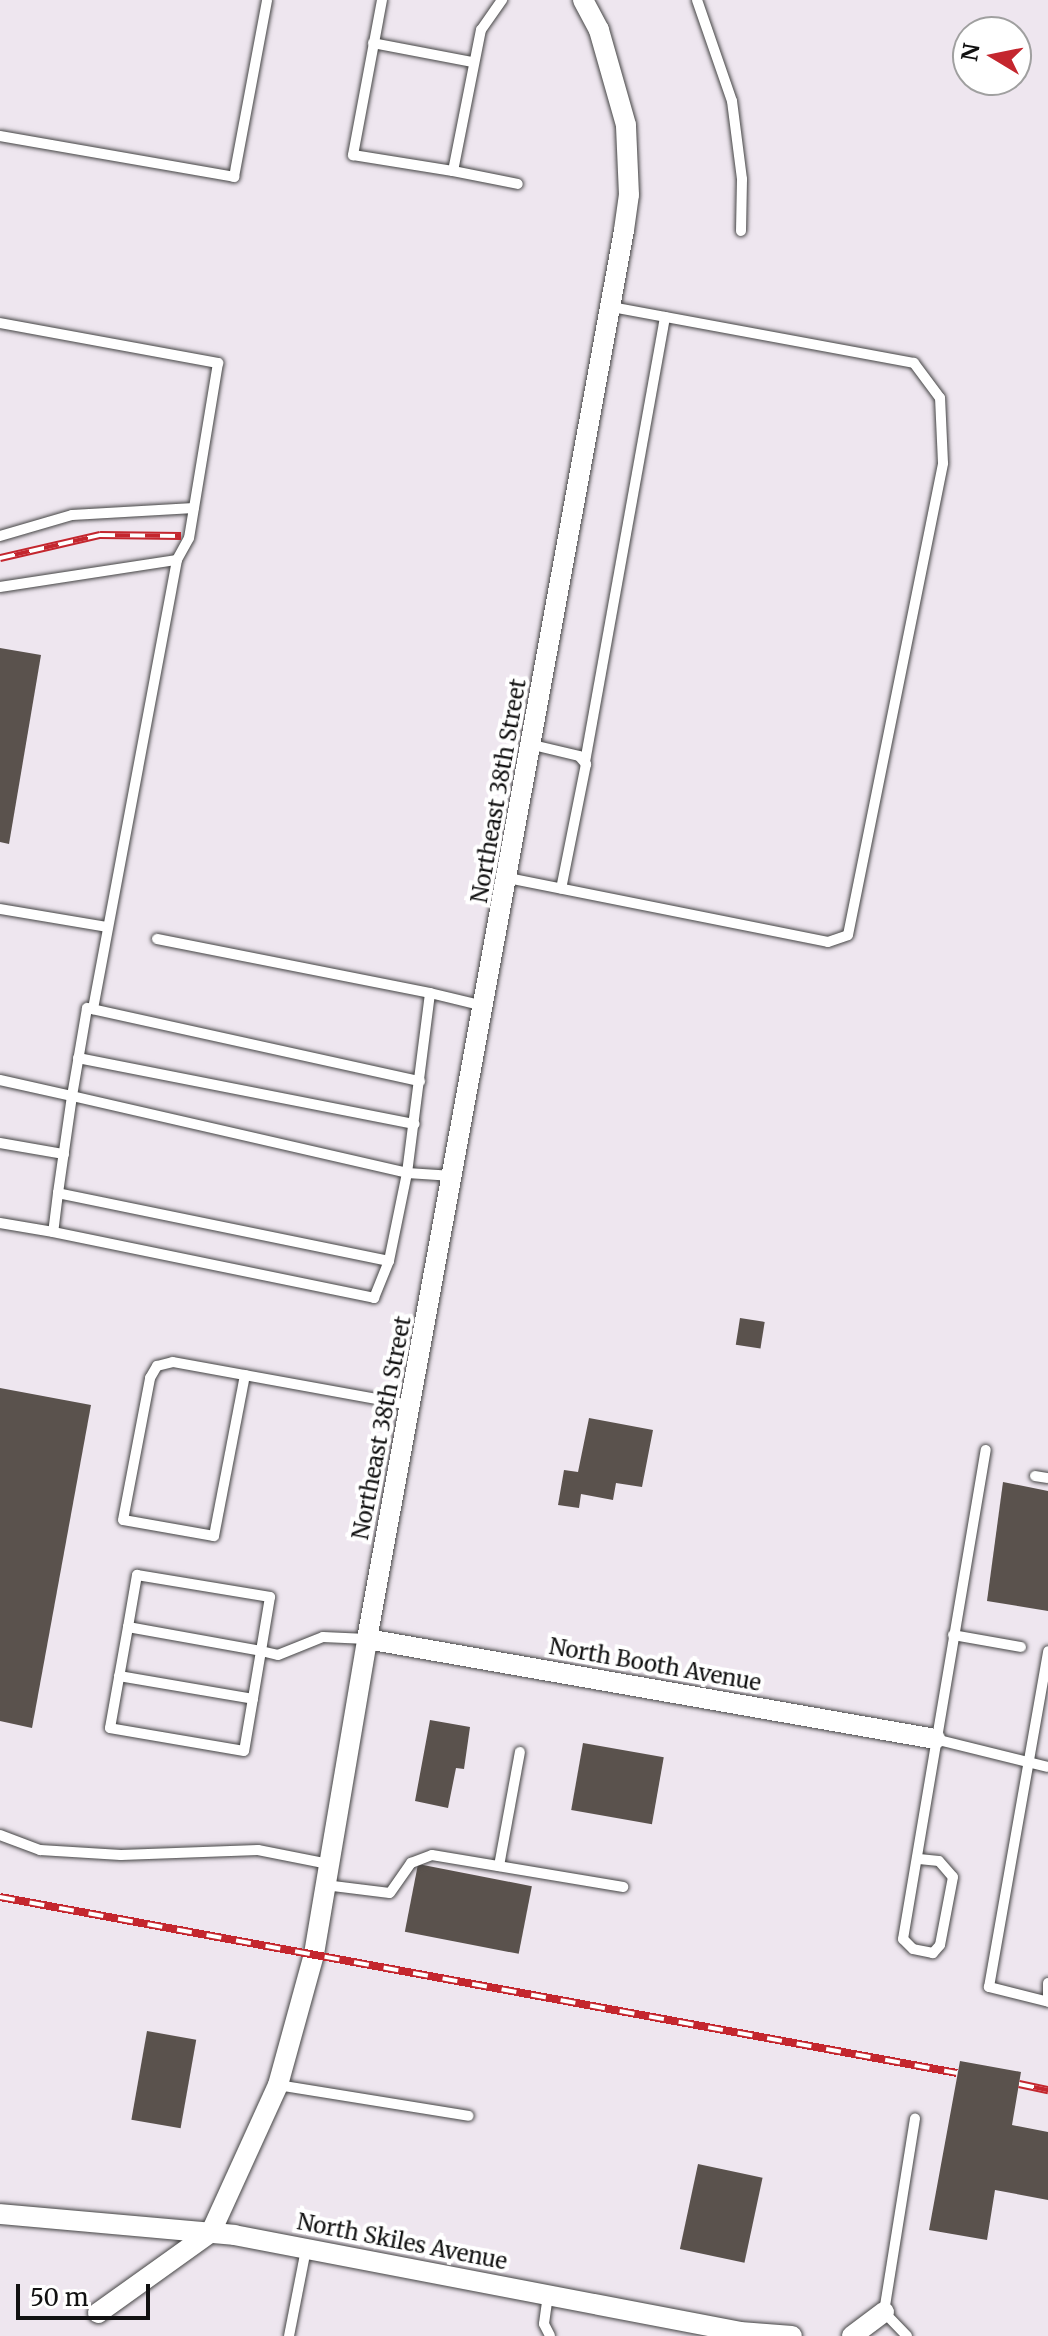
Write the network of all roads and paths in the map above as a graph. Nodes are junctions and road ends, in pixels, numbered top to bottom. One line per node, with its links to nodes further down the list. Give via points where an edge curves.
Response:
1 (267, 0): 8 (lane, via 234,177)
2 (382, 0): 6 (lane)
3 (502, 0): 7 (lane, via 481,30)
4 (583, 0): 12 (street, Northeast 38th Street, via 599,30 626,125 629,195)
5 (697, 0): 11 (lane, via 732,101 742,179)
6 (373, 43): 7 (lane); 9 (lane, via 353,155)
7 (473, 62): 9 (lane)
8 (0, 136)
9 (453, 171): 10 (lane)
10 (518, 184)
11 (741, 231)
12 (614, 297): 13 (lane); 19 (street, Northeast 38th Street)
13 (665, 317): 20 (lane); 22 (lane, via 914,363 940,398 943,463 848,935 828,942)
14 (0, 323): 15 (lane, via 218,363)
15 (194, 508): 16 (lane, via 72,515); 17 (lane, via 189,538)
16 (0, 536)
17 (177, 560): 18 (lane); 24 (lane)
18 (0, 587)
19 (533, 745): 20 (lane); 21 (street, Northeast 38th Street)
20 (585, 762): 22 (lane)
21 (508, 878): 22 (lane); 27 (street, Northeast 38th Street)
22 (561, 889)
23 (0, 909): 24 (lane)
24 (108, 927): 28 (lane)
25 (157, 939): 26 (lane)
26 (430, 993): 27 (lane); 31 (lane)
27 (484, 1006): 37 (street, Northeast 38th Street)
28 (93, 1009): 29 (lane, via 87,1008); 31 (lane)
29 (78, 1058): 32 (lane); 33 (lane)
30 (0, 1080): 32 (lane)
31 (420, 1081): 33 (lane)
32 (72, 1096): 35 (lane); 36 (lane)
33 (415, 1124): 36 (lane)
34 (0, 1143): 35 (lane)
35 (64, 1154): 38 (lane)
36 (407, 1173): 37 (lane); 41 (lane)
37 (453, 1176): 43 (street, Northeast 38th Street)
38 (58, 1193): 40 (lane); 41 (lane)
39 (0, 1223): 40 (lane)
40 (53, 1232): 41 (lane, via 374,1298)
41 (389, 1261)
42 (245, 1375): 42 (lane, via 173,1362 157,1366 150,1378 123,1520 214,1536); 43 (lane)
43 (410, 1405): 49 (street, Northeast 38th Street)
44 (986, 1450): 48 (lane)
45 (1035, 1476): 46 (lane)
46 (1048, 1478)
47 (128, 1627): 51 (lane); 51 (lane, via 137,1575 270,1597); 53 (lane)
48 (953, 1635): 50 (lane); 55 (lane)
49 (367, 1639): 51 (lane, via 323,1637 278,1655); 55 (street, North Booth Avenue); 61 (street, Northeast 38th Street)
50 (1021, 1647)
51 (261, 1651): 54 (lane)
52 (1048, 1651): 57 (lane)
53 (119, 1676): 54 (lane); 54 (lane, via 110,1728 244,1751)
54 (253, 1699)
55 (935, 1739): 57 (lane); 60 (lane)
56 (520, 1752): 62 (lane)
57 (1027, 1763): 58 (lane); 66 (lane, via 989,1987)
58 (1048, 1767)
59 (0, 1835): 61 (lane, via 40,1850 121,1855 258,1850)
60 (919, 1859): 60 (lane, via 903,1939 913,1949 933,1953 940,1945 953,1877 939,1861)
61 (329, 1864): 63 (street, Northeast 38th Street)
62 (499, 1866): 63 (lane, via 432,1855 411,1863 390,1893); 64 (lane)
63 (325, 1885): 67 (street, Northeast 38th Street, via 314,1954)
64 (623, 1887)
65 (1048, 1983): 66 (lane)
66 (1046, 2002)
67 (278, 2085): 68 (lane); 71 (street, Northeast 38th Street)
68 (469, 2116)
69 (915, 2118): 74 (lane)
70 (0, 2214): 71 (street, North Skiles Avenue)
71 (211, 2232): 72 (street, North Skiles Avenue); 75 (street, Northeast 38th Street)
72 (306, 2249): 73 (street, North Skiles Avenue); 77 (lane)
73 (548, 2295): 76 (street, North Skiles Avenue); 78 (lane, via 544,2324)
74 (884, 2312): 80 (street); 81 (lane)
75 (98, 2313)
76 (705, 2331): 79 (street, North Skiles Avenue)
77 (289, 2336)
78 (550, 2336)
79 (792, 2336)
80 (852, 2336)
81 (907, 2336)

